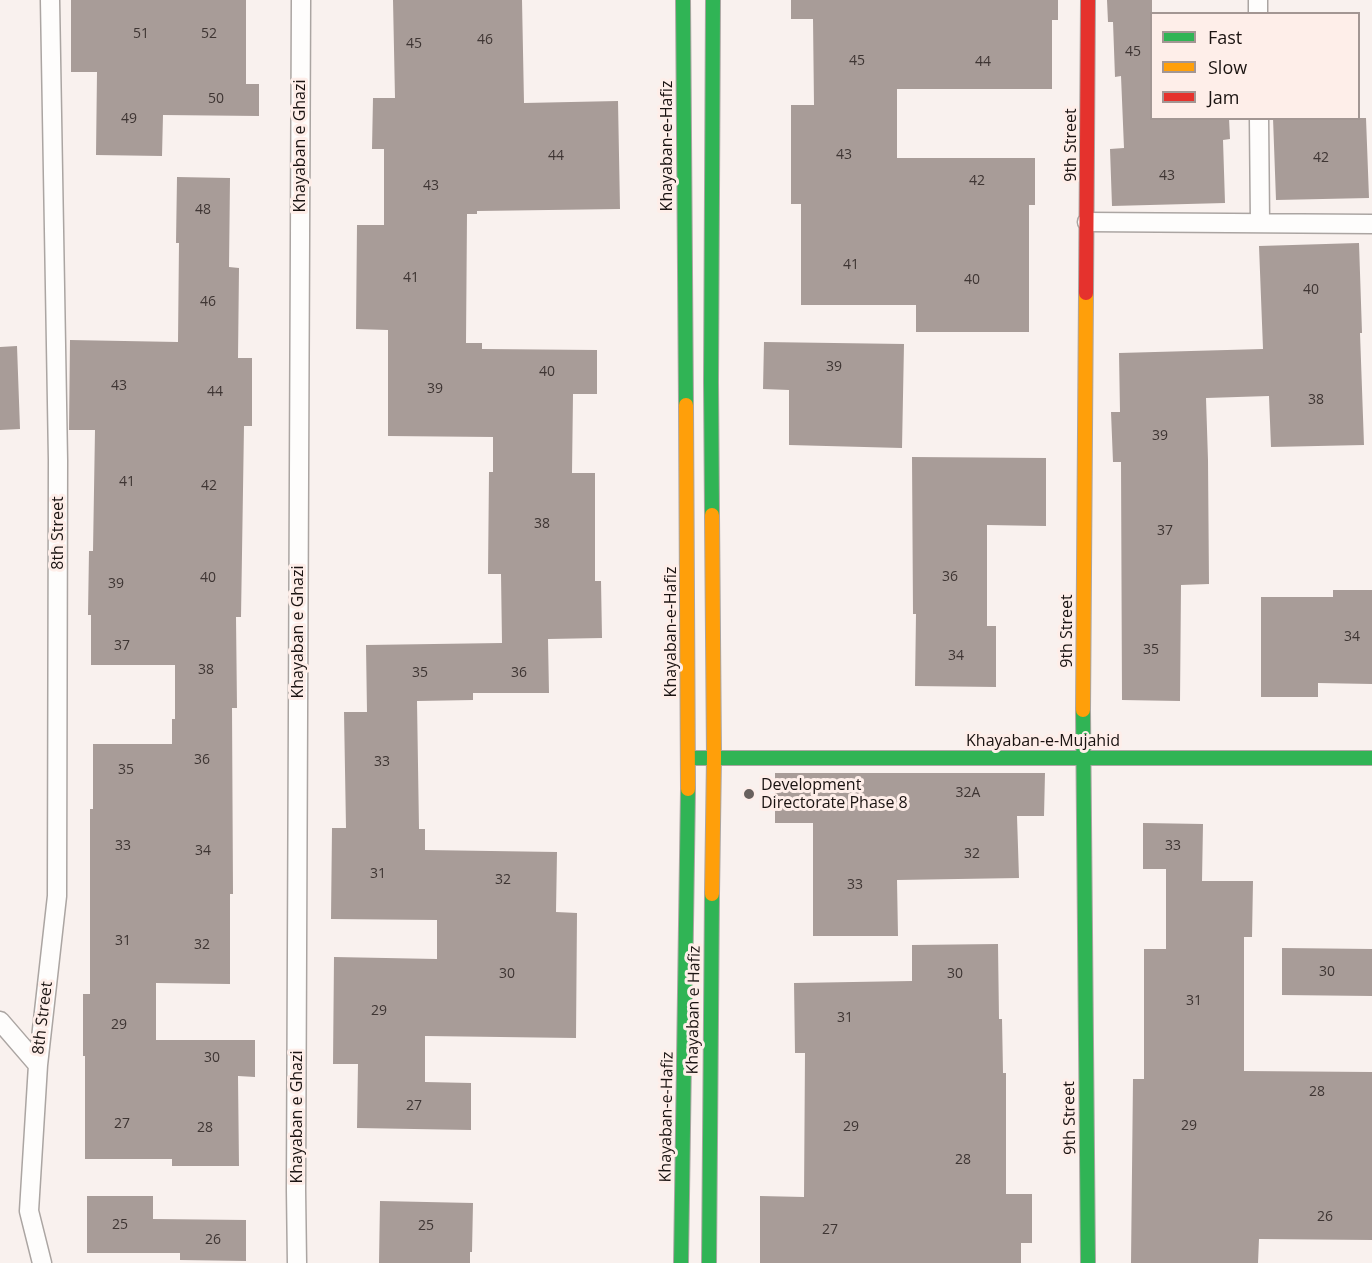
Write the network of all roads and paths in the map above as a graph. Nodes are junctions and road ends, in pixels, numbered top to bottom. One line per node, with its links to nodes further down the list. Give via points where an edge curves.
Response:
1 (50, 0): 15 (street, 8th Street, via 58,460 57,896)
2 (301, 0): 17 (street, Khayaban e Ghazi)
3 (682, 0): 11 (main road, Khayaban-e-Hafiz)
4 (713, 0): 10 (main road)
5 (1088, 0): 7 (main road, 9th Street)
6 (1259, 120): 8 (street)
7 (1087, 222): 8 (street); 12 (main road, 9th Street)
8 (1260, 223): 9 (street)
9 (1372, 224)
10 (714, 757): 11 (main road, Khayaban-e-Mujahid); 12 (main road, Khayaban-e-Mujahid); 19 (main road, Khayaban e Hafiz)
11 (688, 758): 18 (main road, Khayaban-e-Hafiz)
12 (1083, 758): 13 (main road, Khayaban-e-Mujahid); 20 (main road, 9th Street)
13 (1372, 758)
14 (0, 1021): 15 (street)
15 (38, 1065): 16 (street, 8th Street, via 29,1211)
16 (42, 1263)
17 (297, 1263)
18 (681, 1263)
19 (710, 1263)
20 (1088, 1263)

